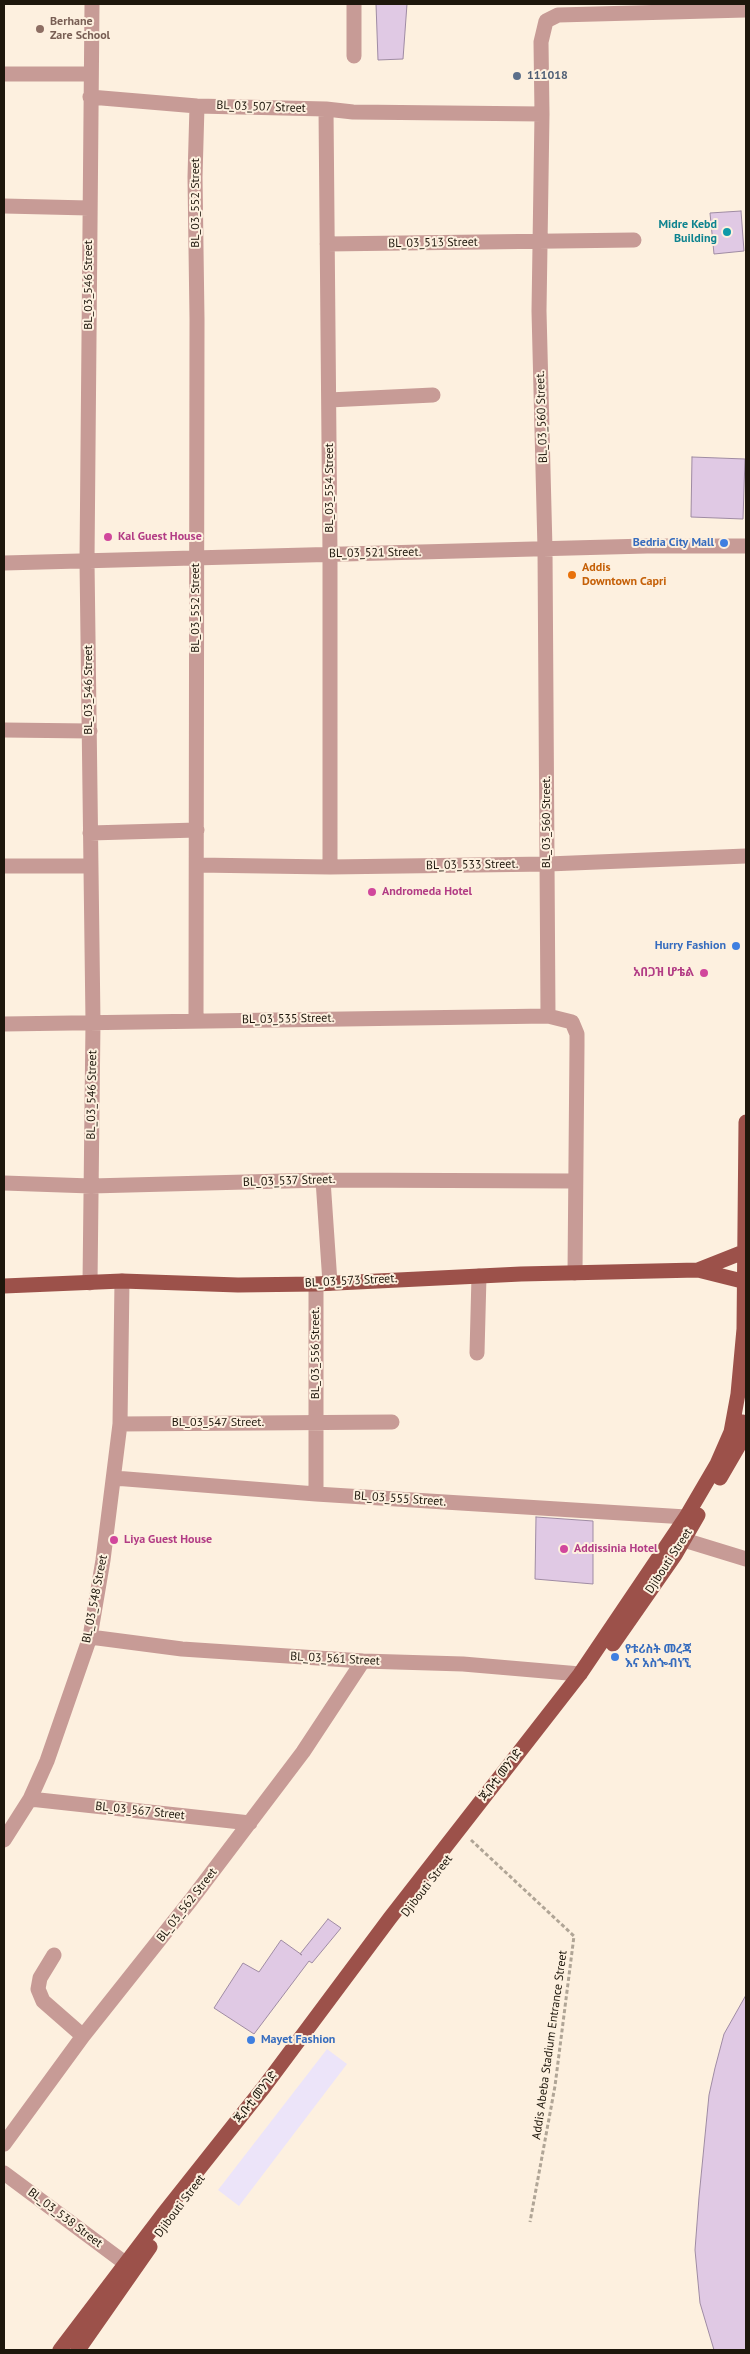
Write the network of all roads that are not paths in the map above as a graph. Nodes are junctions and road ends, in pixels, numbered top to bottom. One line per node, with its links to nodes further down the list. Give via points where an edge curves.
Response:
1 (92, 4): 6 (street)
2 (354, 4): 4 (street)
3 (746, 10): 10 (street, BL_03_560 Street., via 558,15 546,21 541,42)
4 (354, 56)
5 (4, 74): 6 (street)
6 (91, 74): 7 (street)
7 (90, 97): 8 (street, BL_03_507 Street); 12 (street, BL_03_546 Street)
8 (198, 106): 9 (street, BL_03_507 Street); 21 (street, BL_03_552 Street, via 195,177)
9 (326, 109): 10 (street, BL_03_507 Street); 15 (street, BL_03_554 Street)
10 (542, 114): 14 (street, BL_03_560 Street.)
11 (4, 206): 12 (street)
12 (89, 208): 22 (street, BL_03_546 Street)
13 (634, 240): 14 (street, BL_03_513 Street)
14 (540, 242): 15 (street, BL_03_513 Street); 19 (street, BL_03_560 Street.)
15 (327, 244): 17 (street, BL_03_554 Street)
16 (432, 395): 17 (street)
17 (329, 400): 20 (street, BL_03_554 Street)
18 (746, 546): 19 (street, BL_03_521 Street.)
19 (545, 549): 20 (street, BL_03_521 Street.); 29 (street, BL_03_560 Street.)
20 (330, 554): 21 (street, BL_03_521 Street.); 33 (street, BL_03_554 Street)
21 (196, 559): 22 (street, BL_03_521 Street.); 26 (street, BL_03_552 Street)
22 (87, 561): 23 (street, BL_03_521 Street.); 25 (street, BL_03_546 Street)
23 (4, 564)
24 (4, 730): 25 (street)
25 (90, 731): 27 (street, BL_03_546 Street)
26 (197, 830): 27 (street); 30 (street, BL_03_552 Street)
27 (90, 833): 32 (street, BL_03_546 Street)
28 (746, 856): 29 (street, BL_03_533 Street.)
29 (548, 864): 33 (street, BL_03_533 Street.); 34 (street, BL_03_560 Street.)
30 (197, 865): 33 (street, BL_03_533 Street.); 35 (street, BL_03_552 Street)
31 (4, 866): 32 (street)
32 (90, 866): 36 (street, BL_03_546 Street)
33 (330, 867)
34 (548, 1016): 35 (street, BL_03_535 Street.); 40 (street, BL_03_535 Street., via 572,1022 577,1034)
35 (196, 1020): 36 (street, BL_03_535 Street.)
36 (93, 1022): 37 (street, BL_03_535 Street.); 42 (street, BL_03_546 Street)
37 (4, 1024)
38 (746, 1122): 43 (main road, ጂቡቲ መንገድ)
39 (323, 1180): 40 (street, BL_03_537 Street.); 42 (street, BL_03_537 Street.); 51 (street, BL_03_556 Street.)
40 (574, 1181): 46 (street)
41 (4, 1183): 42 (street, BL_03_537 Street.)
42 (91, 1186): 50 (street, BL_03_546 Street)
43 (745, 1207): 44 (main road, ጂቡቲ መንገድ)
44 (745, 1251): 45 (main road); 49 (main road, ጂቡቲ መንገድ)
45 (698, 1270): 46 (main road, BL_03_573 Street.); 49 (main road)
46 (575, 1273): 47 (main road, BL_03_573 Street.)
47 (479, 1276): 51 (main road, BL_03_573 Street.); 54 (street)
48 (122, 1281): 50 (main road, BL_03_573 Street.); 51 (main road, BL_03_573 Street., via 238,1285); 58 (street, BL_03_548 Street)
49 (746, 1282): 53 (main road, ጂቡቲ መንገድ)
50 (90, 1283): 52 (main road, BL_03_573 Street.)
51 (323, 1283): 57 (street, BL_03_556 Street.)
52 (4, 1286)
53 (745, 1328): 61 (main road, ጂቡቲ መንገድ, via 732,1432)
54 (477, 1353)
55 (746, 1405): 62 (main road, Djibouti Street, via 738,1447)
56 (392, 1422): 57 (street)
57 (316, 1423): 58 (street, BL_03_547 Street.); 60 (street, BL_03_556 Street.)
58 (120, 1424): 59 (street, BL_03_548 Street)
59 (114, 1478): 60 (street, BL_03_555 Street.); 64 (street, BL_03_548 Street)
60 (316, 1494): 61 (street, BL_03_555 Street.)
61 (686, 1517): 66 (main road, ጂቡቲ መንገድ)
62 (684, 1540): 63 (street); 76 (main road, Djibouti Street, via 595,1670 169,2220)
63 (746, 1559)
64 (90, 1637): 65 (street, BL_03_561 Street, via 182,1649); 67 (street, BL_03_548 Street, via 66,1712)
65 (363, 1661): 66 (street, BL_03_561 Street, via 463,1664); 68 (street, BL_03_562 Street, via 303,1752)
66 (580, 1674): 74 (main road, ጂቡቲ መንገድ)
67 (30, 1799): 68 (street, BL_03_567 Street); 69 (street, BL_03_548 Street)
68 (250, 1823): 71 (street, BL_03_562 Street)
69 (4, 1840)
70 (54, 1955): 71 (street, via 40,1978 38,1990 43,2001)
71 (83, 2036): 72 (street, BL_03_562 Street)
72 (4, 2144)
73 (4, 2173): 74 (street, BL_03_538 Street)
74 (125, 2263): 75 (main road, ጂቡቲ መንገድ)
75 (60, 2350)
76 (78, 2350)

